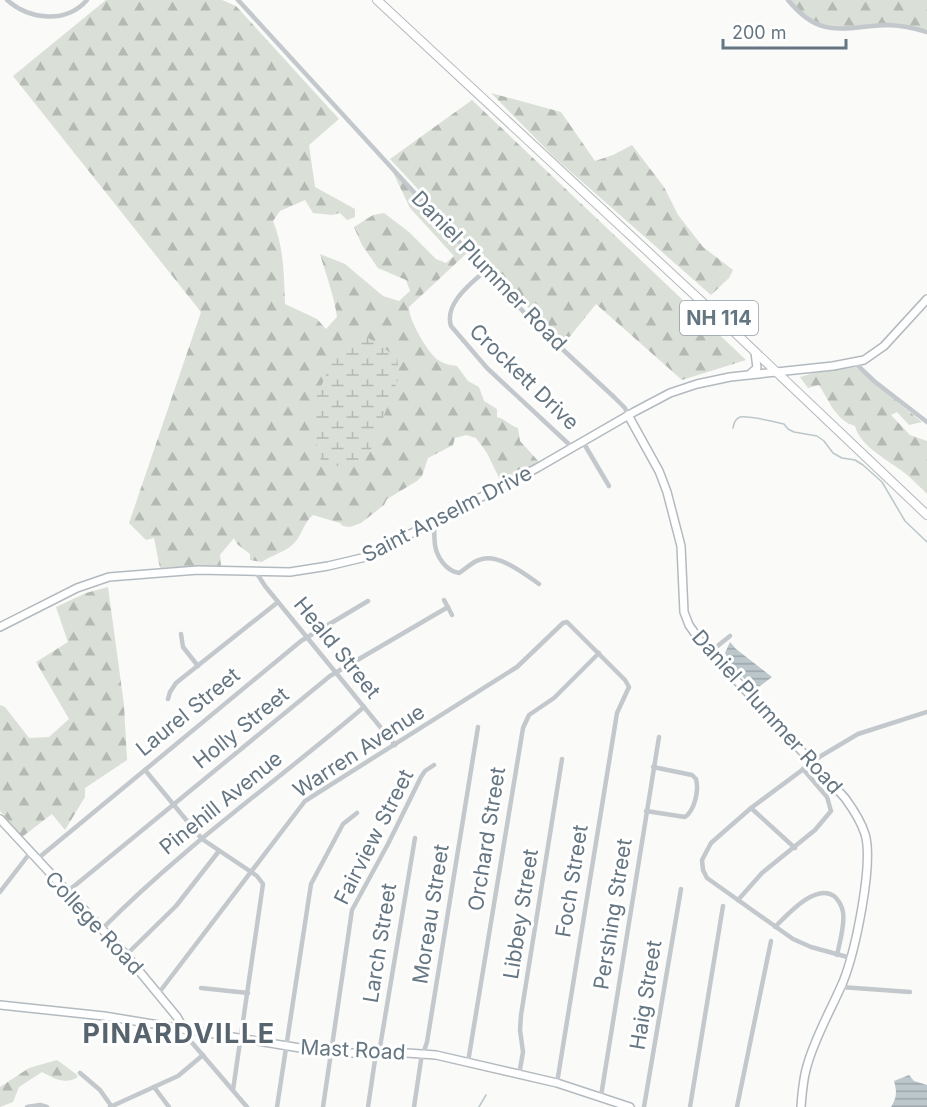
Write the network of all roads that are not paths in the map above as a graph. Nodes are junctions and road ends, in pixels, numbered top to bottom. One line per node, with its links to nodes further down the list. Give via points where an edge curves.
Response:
1 (7, 0): 2 (street, via 26,12 49,17 73,12)
2 (87, 0)
3 (238, 0): 7 (street, Daniel Plummer Road)
4 (377, 0): 9 (main road, NH 114)
5 (788, 0): 6 (street, via 804,16 830,28 851,30 888,25)
6 (927, 30)
7 (485, 271): 13 (street, Daniel Plummer Road); 16 (street, Crockett Drive, via 453,305 451,326 487,368)
8 (927, 299): 10 (street, via 884,346)
9 (755, 352): 11 (main road, NH 114); 12 (street, via 757,368)
10 (855, 363): 11 (street, Saint Anselm Drive); 14 (street)
11 (776, 372): 12 (street, Saint Anselm Drive); 18 (main road, NH 114)
12 (749, 374): 13 (street, Saint Anselm Drive, via 682,388)
13 (628, 415): 15 (street, Saint Anselm Drive); 31 (street, Daniel Plummer Road, via 659,471 672,507 681,546 686,619)
14 (927, 423)
15 (583, 442): 16 (street, Saint Anselm Drive); 17 (street)
16 (573, 448): 19 (street, Saint Anselm Drive)
17 (609, 486)
18 (927, 515)
19 (434, 522): 20 (street, Saint Anselm Drive, via 355,560 299,571); 21 (street, via 435,550 452,572 459,573 479,560 493,559 520,570)
20 (256, 572): 24 (street, Heald Street); 27 (street, Saint Anselm Drive, via 198,570 102,578)
21 (539, 584)
22 (444, 600): 25 (street)
23 (368, 601): 30 (street, Laurel Street)
24 (278, 602): 30 (street, Heald Street); 33 (street)
25 (448, 607): 26 (street); 34 (street, Holly Street)
26 (452, 615)
27 (0, 627)
28 (181, 634): 33 (street, via 183,647)
29 (730, 636): 31 (street)
30 (307, 637): 34 (street, Heald Street); 46 (street, Laurel Street)
31 (710, 652): 42 (street, Daniel Plummer Road)
32 (599, 653): 40 (street, Warren Avenue, via 570,623 563,623 517,667); 83 (street, Orchard Street, via 554,698 529,715 523,728); 86 (street, Foch Street, via 628,687 617,713)
33 (198, 666): 35 (street, via 173,687)
34 (335, 672): 36 (street, Heald Street); 47 (street, Holly Street)
35 (168, 699)
36 (364, 707): 40 (street, Heald Street); 53 (street, Pinehill Avenue)
37 (927, 712): 42 (street, via 858,734)
38 (478, 726): 81 (street, Moreau Street)
39 (659, 737): 44 (street, Pershing Street)
40 (394, 745): 58 (street, Warren Avenue, via 306,801)
41 (562, 759): 85 (street, Libbey Street, via 521,1015 523,1052)
42 (812, 763): 45 (street); 69 (street, Daniel Plummer Road, via 851,806 866,835 867,875)
43 (434, 765): 79 (street, Fairview Street, via 421,777 352,910)
44 (653, 767): 49 (street, Pershing Street); 49 (street, via 692,776 697,786 688,816)
45 (803, 769): 48 (street); 54 (street, via 827,797 831,808)
46 (144, 770): 47 (street); 57 (street, Laurel Street)
47 (173, 805): 53 (street); 61 (street, Holly Street)
48 (752, 808): 54 (street); 62 (street, via 711,843 702,860 707,878)
49 (646, 811): 89 (street, Pershing Street)
50 (357, 813): 78 (street, via 343,824 310,884)
51 (0, 819): 56 (street, College Road)
52 (416, 838): 80 (street, Larch Street)
53 (202, 839): 55 (street); 65 (street, Pinehill Avenue)
54 (795, 848): 62 (street, via 762,873)
55 (219, 851): 58 (street); 67 (street, via 176,906)
56 (30, 853): 57 (street, College Road); 60 (street)
57 (36, 860): 61 (street, College Road)
58 (250, 872): 73 (street, via 260,878 263,889); 74 (street, Warren Avenue)
59 (681, 889): 101 (street, Haig Street)
60 (0, 892)
61 (67, 892): 65 (street, College Road)
62 (738, 900): 64 (street)
63 (723, 906): 102 (street)
64 (775, 927): 68 (street, via 802,944); 68 (street, via 813,895 831,894 843,912)
65 (102, 929): 67 (street, College Road)
66 (771, 941): 103 (street)
67 (126, 955): 74 (street, College Road)
68 (837, 955): 69 (street)
69 (851, 958): 71 (street, Daniel Plummer Road)
70 (201, 987): 73 (street)
71 (841, 987): 72 (street); 104 (street, Daniel Plummer Road, via 807,1064)
72 (910, 992)
73 (248, 993): 77 (street)
74 (158, 994): 76 (street, College Road)
75 (0, 1005): 76 (street, Mast Road)
76 (184, 1029): 77 (street, Mast Road); 82 (street)
77 (241, 1039): 78 (street, Mast Road); 88 (street)
78 (286, 1047): 79 (street, Mast Road); 96 (street)
79 (331, 1053): 80 (street, Mast Road); 97 (street, Fairview Street)
80 (377, 1053): 81 (street, Mast Road); 98 (street, Larch Street)
81 (423, 1053): 83 (street, Mast Road); 99 (street, Moreau Street)
82 (203, 1055): 87 (street, via 184,1072); 88 (street)
83 (468, 1062): 85 (street, Mast Road)
84 (80, 1073): 93 (street, via 100,1090)
85 (519, 1075): 86 (street, Mast Road)
86 (557, 1083): 89 (street, Mast Road)
87 (154, 1087): 93 (street); 94 (street)
88 (233, 1090): 95 (street)
89 (601, 1096): 90 (street, Mast Road)
90 (611, 1103): 100 (street, Mast Road)
91 (27, 1107): 92 (street)
92 (47, 1107)
93 (111, 1107)
94 (169, 1107)
95 (247, 1107)
96 (277, 1107)
97 (323, 1107)
98 (368, 1107)
99 (414, 1107)
100 (630, 1107)
101 (644, 1107)
102 (690, 1107)
103 (737, 1107)
104 (801, 1107)

